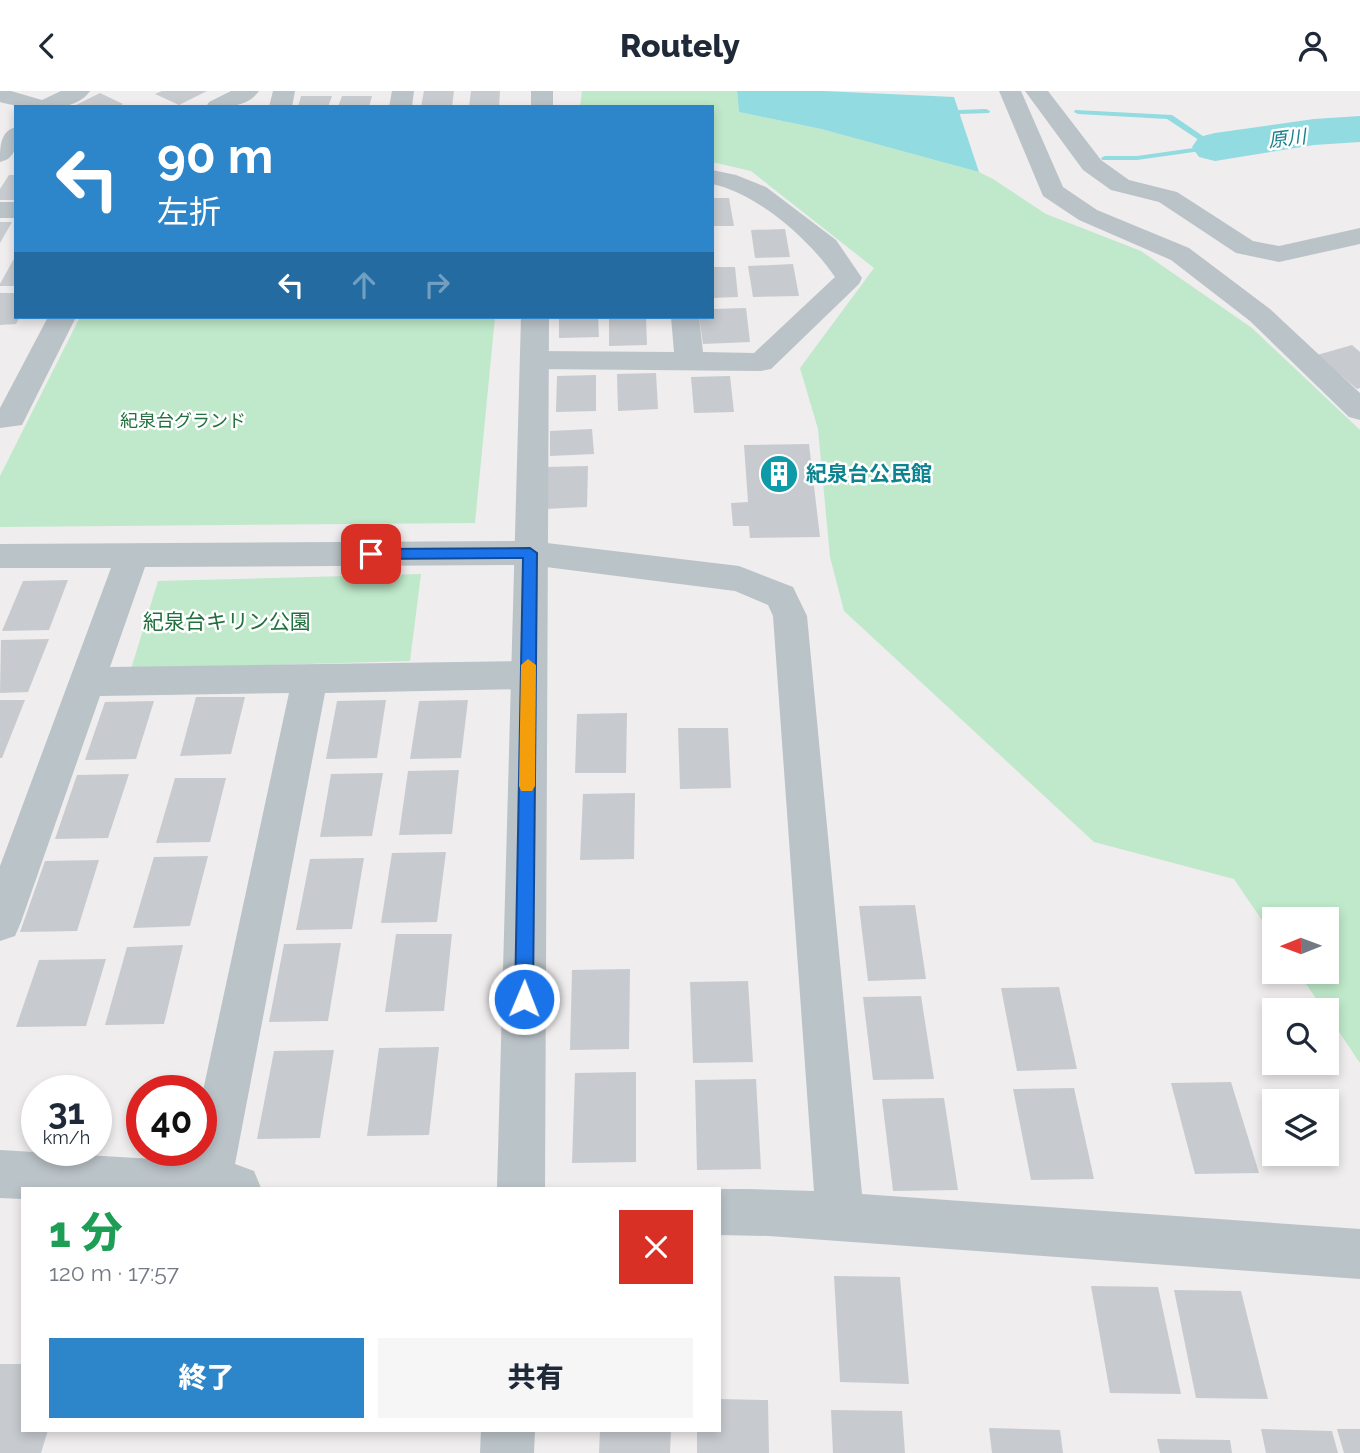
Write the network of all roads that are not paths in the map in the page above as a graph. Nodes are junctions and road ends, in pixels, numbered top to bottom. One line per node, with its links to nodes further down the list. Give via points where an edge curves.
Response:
1 (79, 91): 7 (street)
2 (248, 91): 8 (street)
3 (1010, 91): 18 (street, via 1052,191 1088,215 1180,254 1260,315)
4 (1036, 91): 12 (street, via 1092,165 1120,185 1168,197 1245,247 1279,254)
5 (0, 95): 6 (street)
6 (33, 105)
7 (51, 105)
8 (221, 105)
9 (14, 137): 10 (street)
10 (0, 155)
11 (714, 177): 17 (street, via 757,192 827,246 849,278 761,362)
12 (1360, 236)
13 (61, 319): 19 (street, via 11,418)
14 (536, 319): 16 (street)
15 (685, 319): 17 (street)
16 (535, 360): 17 (street); 20 (street)
17 (689, 361)
18 (1360, 410)
19 (0, 418)
20 (530, 553): 21 (street); 23 (street); 31 (street, via 738,579 780,596 790,615)
21 (133, 554): 22 (street); 25 (street)
22 (0, 556)
23 (528, 675): 24 (street); 29 (street)
24 (310, 678): 25 (street); 28 (street)
25 (87, 682): 26 (street)
26 (0, 922)
27 (0, 1174): 28 (street)
28 (222, 1187)
29 (521, 1187)
30 (721, 1211): 31 (street)
31 (840, 1217): 32 (street)
32 (1360, 1254)
33 (508, 1432): 34 (street)
34 (507, 1453)

